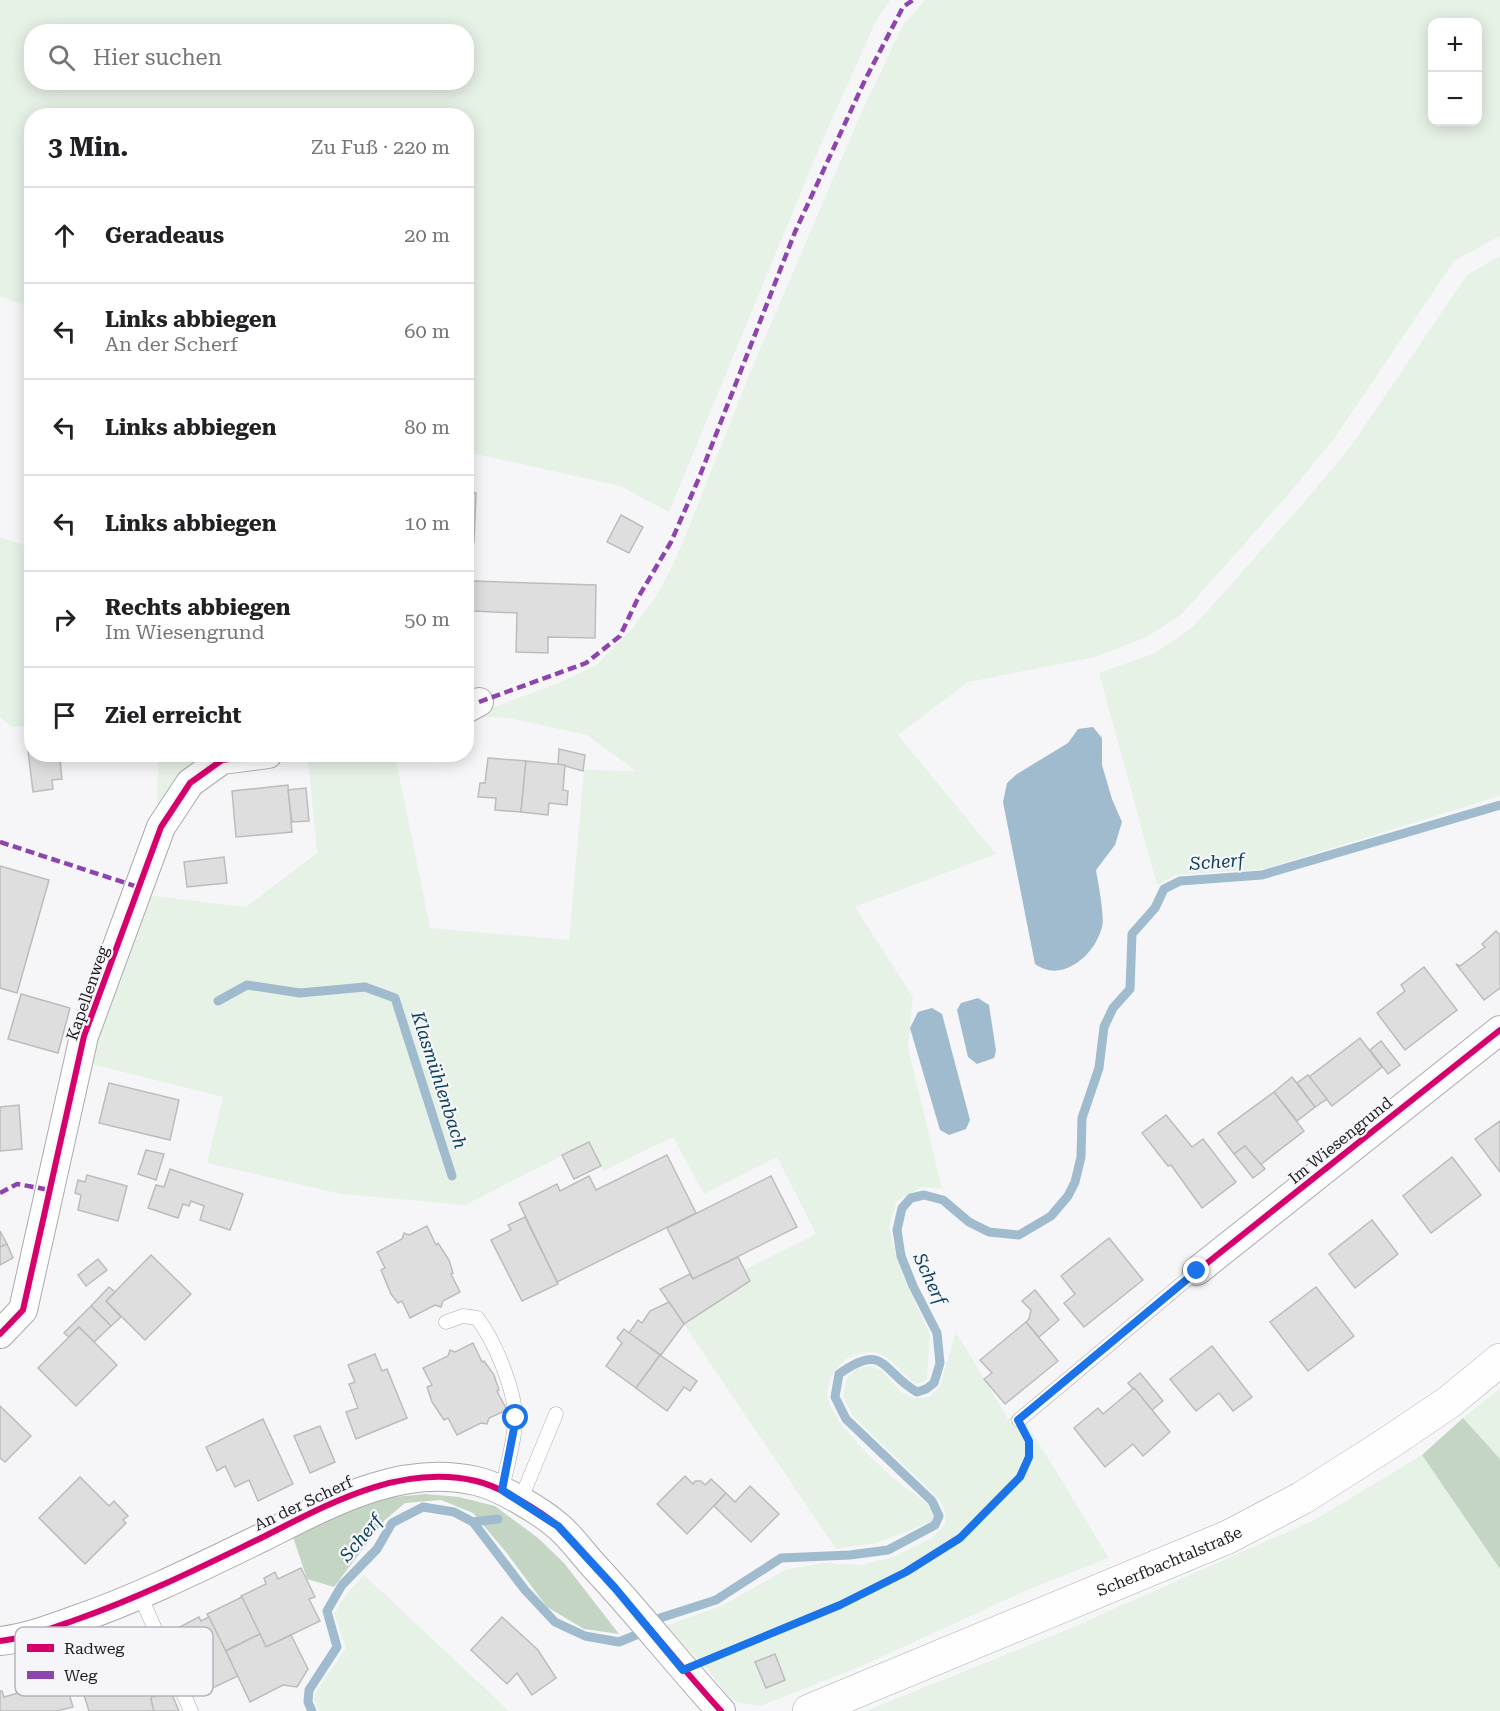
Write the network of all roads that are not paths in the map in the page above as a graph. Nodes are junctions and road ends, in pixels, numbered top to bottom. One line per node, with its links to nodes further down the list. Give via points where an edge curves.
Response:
1 (219, 762): 5 (street, Kapellenweg, via 190,783 161,827 84,1036 23,1310)
2 (1500, 1030): 3 (street, Im Wiesengrund)
3 (1197, 1271): 8 (lane, Im Wiesengrund)
4 (446, 1322): 9 (lane, via 463,1316 477,1318 497,1353 514,1399 516,1418)
5 (0, 1334)
6 (1500, 1359): 18 (main road, Scherfbachtalstraße, via 1449,1402 1390,1442 1302,1498 1228,1537)
7 (556, 1414): 9 (lane)
8 (1018, 1420)
9 (511, 1495): 10 (street, An der Scherf, via 475,1480 443,1477 380,1484 327,1505); 17 (street, An der Scherf, via 558,1526)
10 (140, 1595): 11 (street, An der Scherf); 12 (lane)
11 (54, 1627)
12 (154, 1627)
13 (15, 1639): 14 (street, An der Scherf)
14 (0, 1641)
15 (184, 1696): 16 (lane)
16 (191, 1711)
17 (721, 1711)
18 (809, 1711)

